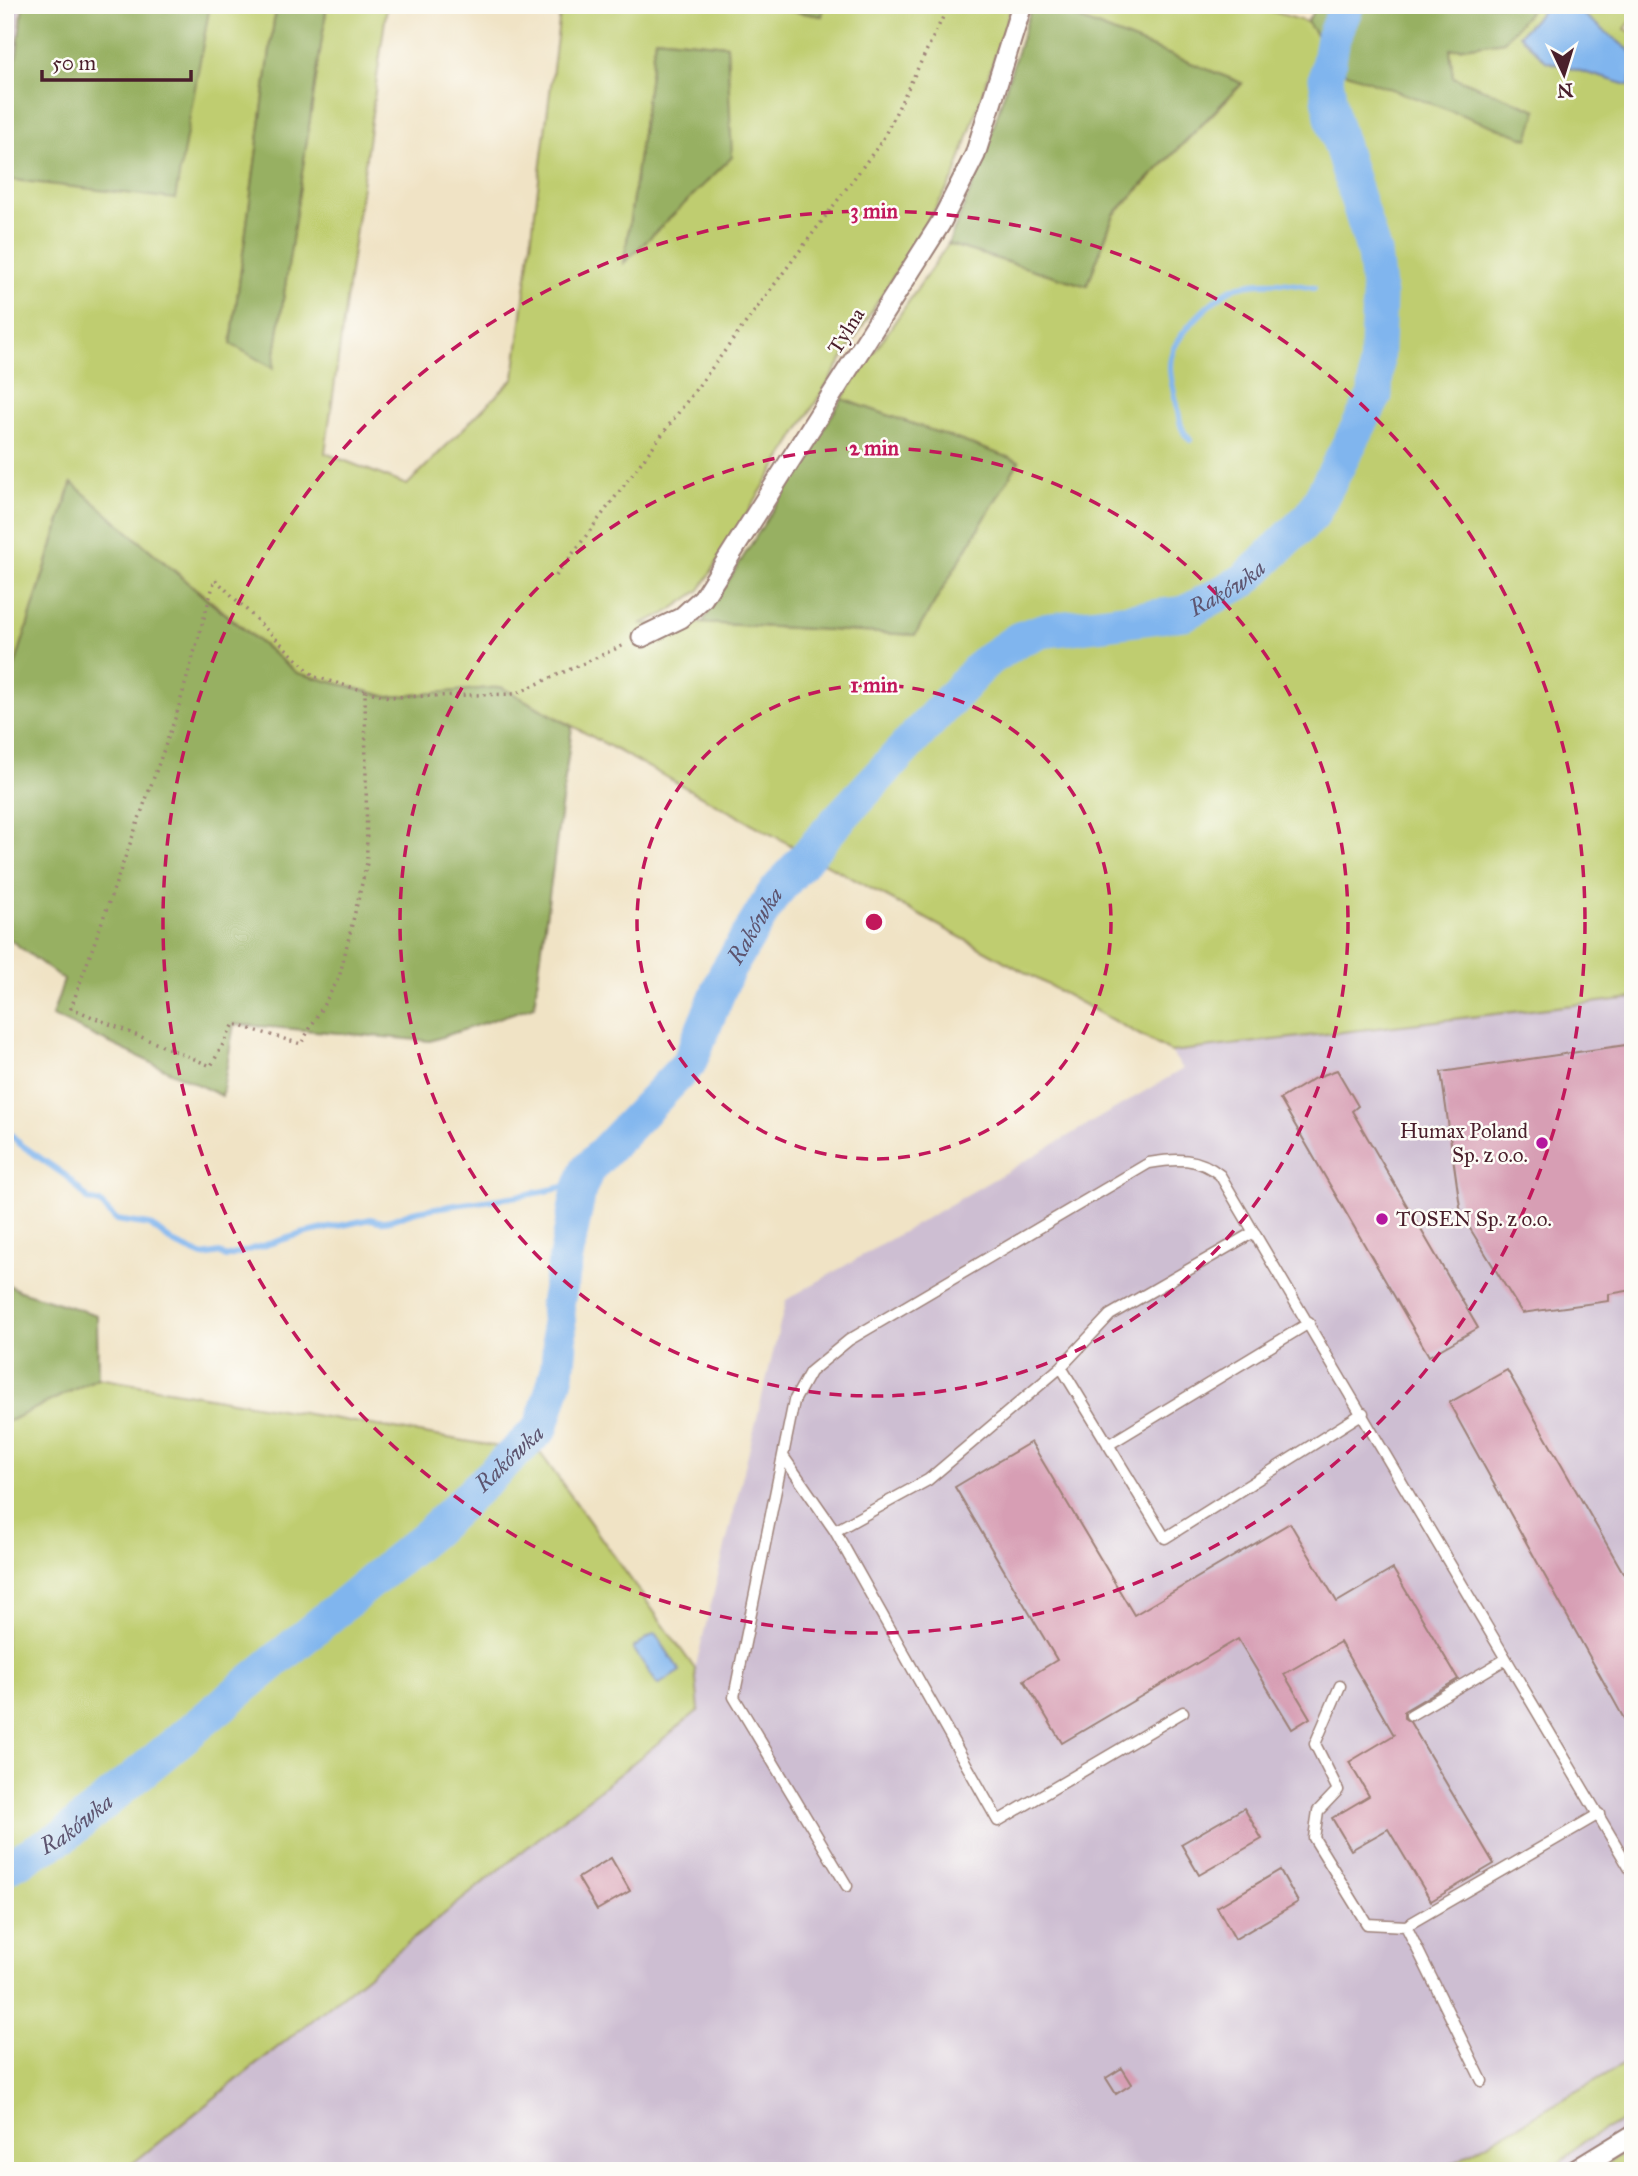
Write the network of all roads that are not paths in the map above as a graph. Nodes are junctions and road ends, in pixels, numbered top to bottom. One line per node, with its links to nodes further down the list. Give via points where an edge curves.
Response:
1 (1022, 5): 2 (street, Tylna, via 975,155 940,224 703,598 681,618)
2 (642, 637)
3 (1254, 1232): 4 (lane); 5 (lane, via 1110,1315); 8 (lane, via 1220,1175 1207,1164 1178,1158 1149,1163 849,1340 810,1372 794,1401)
4 (1308, 1323): 6 (lane); 7 (lane)
5 (1060, 1367): 7 (lane); 9 (lane, via 928,1480)
6 (1363, 1413): 7 (lane, via 1165,1538); 10 (lane)
7 (1108, 1445)
8 (783, 1456): 9 (lane); 16 (lane, via 734,1697)
9 (835, 1531): 12 (lane, via 998,1821)
10 (1506, 1659): 13 (lane); 14 (lane)
11 (1340, 1686): 17 (lane, via 1315,1744 1338,1790 1318,1811 1314,1838 1367,1924)
12 (1183, 1712)
13 (1411, 1715)
14 (1599, 1814): 15 (lane); 17 (lane)
15 (1633, 1874)
16 (847, 1886)
17 (1406, 1926): 18 (lane)
18 (1482, 2081)
19 (1633, 2136): 20 (street)
20 (1574, 2171)

